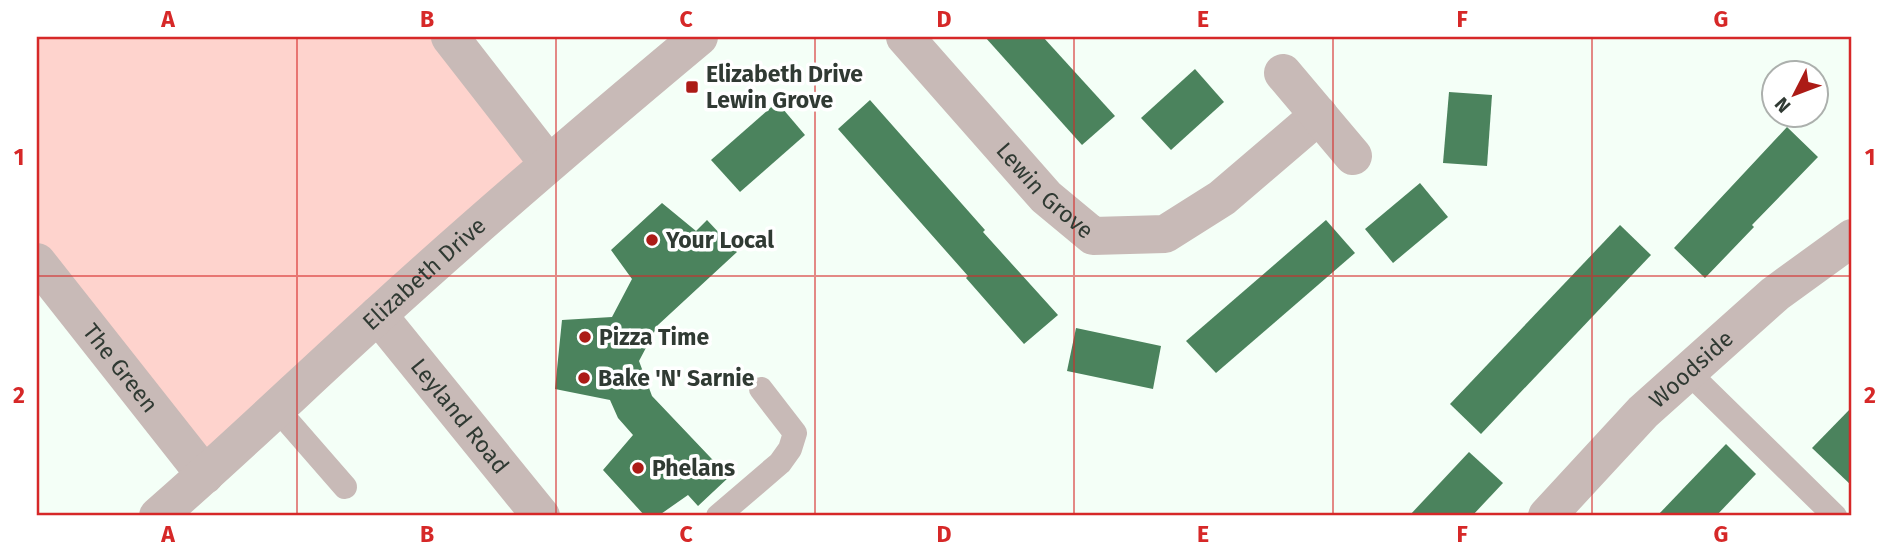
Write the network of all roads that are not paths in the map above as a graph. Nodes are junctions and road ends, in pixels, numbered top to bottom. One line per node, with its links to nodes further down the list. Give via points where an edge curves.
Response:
1 (450, 37): 7 (street)
2 (699, 37): 7 (street, Elizabeth Drive)
3 (905, 37): 5 (street, Lewin Grove, via 1046,197 1093,236 1165,234 1222,198)
4 (1283, 73): 5 (street)
5 (1319, 115): 6 (street)
6 (1353, 156)
7 (548, 163): 10 (street, Elizabeth Drive)
8 (1852, 238): 11 (street, Woodside, via 1775,293)
9 (37, 262): 14 (street, The Green)
10 (377, 315): 13 (street, Elizabeth Drive); 17 (street, Leyland Road)
11 (1688, 372): 19 (street, Woodside, via 1643,412); 20 (lane)
12 (761, 389): 18 (lane, via 794,433 790,449)
13 (277, 409): 14 (street, Elizabeth Drive); 15 (lane)
14 (205, 475): 16 (street, Elizabeth Drive)
15 (345, 487)
16 (158, 516)
17 (541, 516)
18 (718, 516)
19 (1547, 516)
20 (1835, 516)

